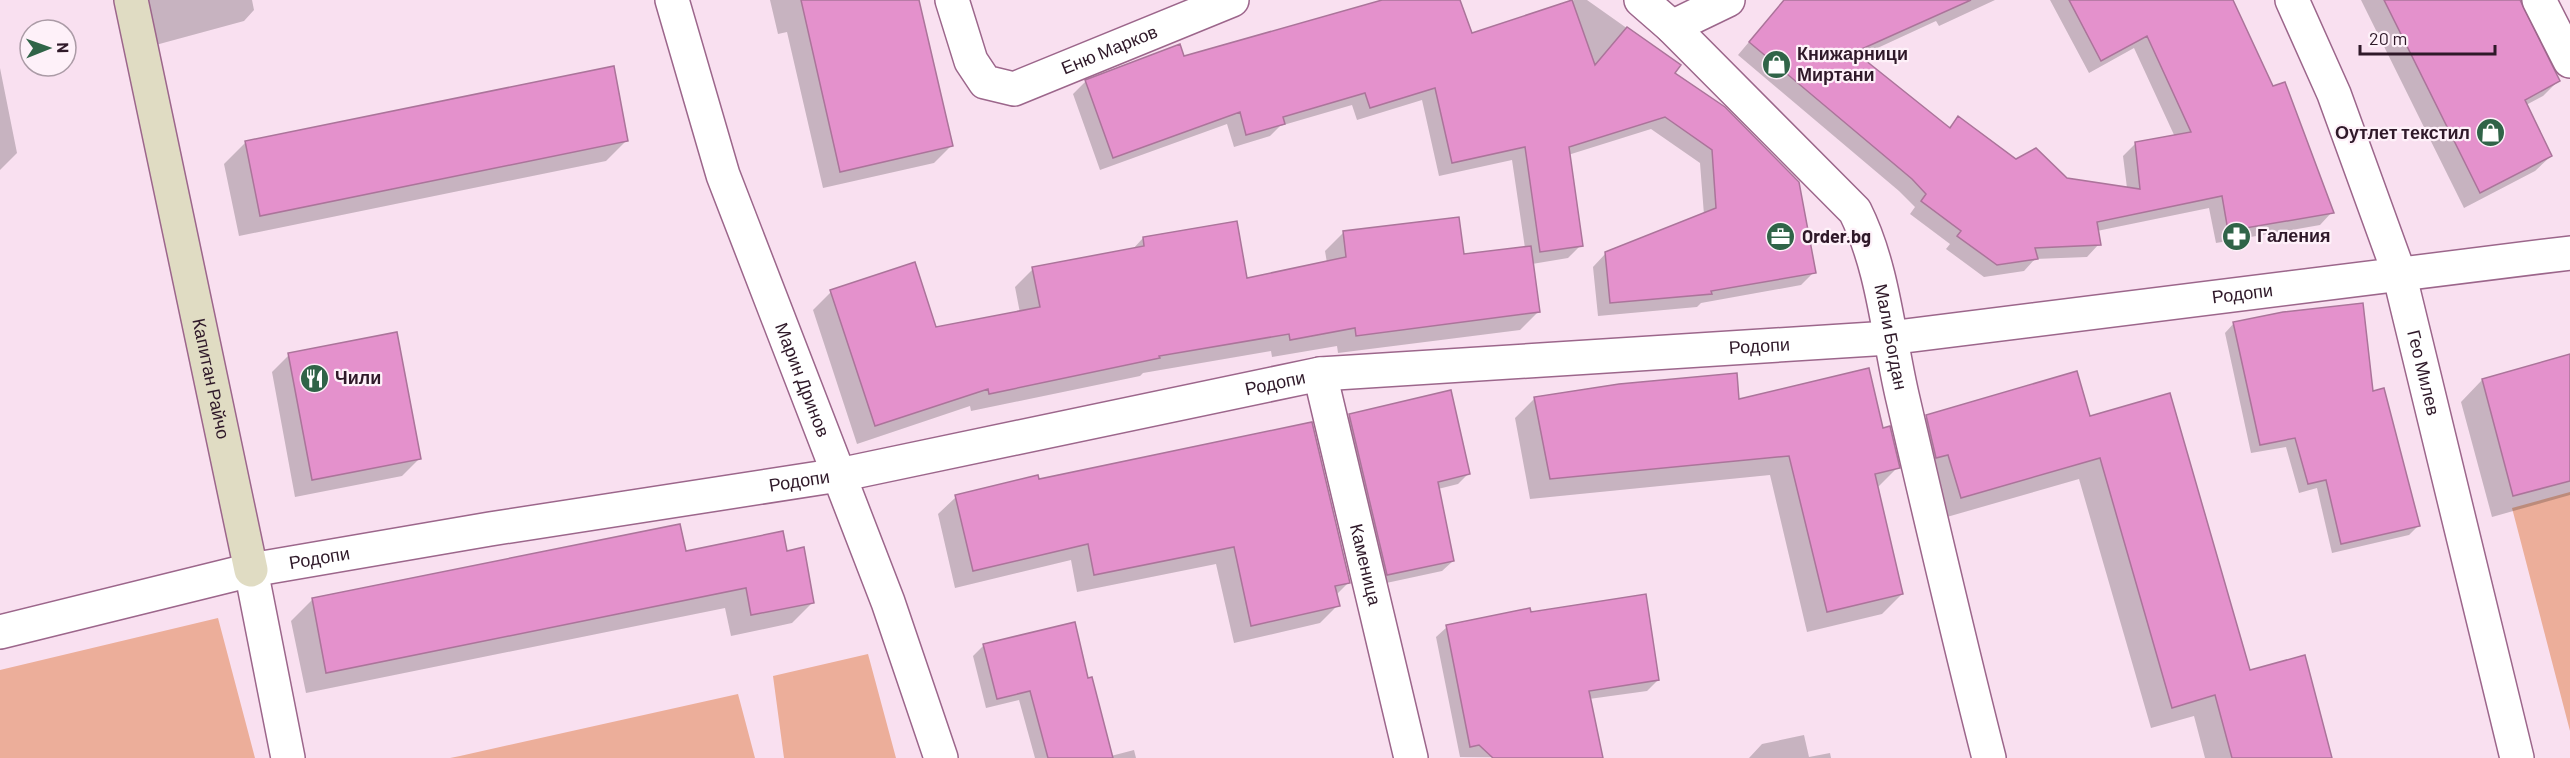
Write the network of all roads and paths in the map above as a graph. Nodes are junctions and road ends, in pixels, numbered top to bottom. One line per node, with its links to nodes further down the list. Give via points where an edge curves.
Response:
1 (131, 0): 16 (street, Капитан Райчо)
2 (672, 0): 15 (street, Марин Дринов, via 723,175)
3 (952, 0): 4 (street, Еню Марков, via 971,61 985,82 1014,89)
4 (1232, 0)
5 (1641, 0): 9 (street, Мали Богдан)
6 (1728, 0): 9 (street)
7 (2292, 0): 12 (street, Гео Милев, via 2334,94)
8 (2539, 0): 10 (street)
9 (1672, 27): 13 (street, Мали Богдан, via 1855,211 1870,241)
10 (2570, 62)
11 (2570, 253): 12 (street, Родопи)
12 (2399, 273): 13 (street, Родопи); 22 (street, Гео Милев)
13 (1889, 338): 14 (street, Родопи); 21 (street, Мали Богдан)
14 (1320, 374): 15 (street, Родопи); 20 (street, Каменица)
15 (838, 475): 16 (street, Родопи); 19 (street, Марин Дринов, via 888,602)
16 (251, 570): 17 (street, Родопи); 18 (street, Капитан Райчо)
17 (0, 632)
18 (288, 758)
19 (941, 758)
20 (1411, 758)
21 (1989, 758)
22 (2517, 758)

